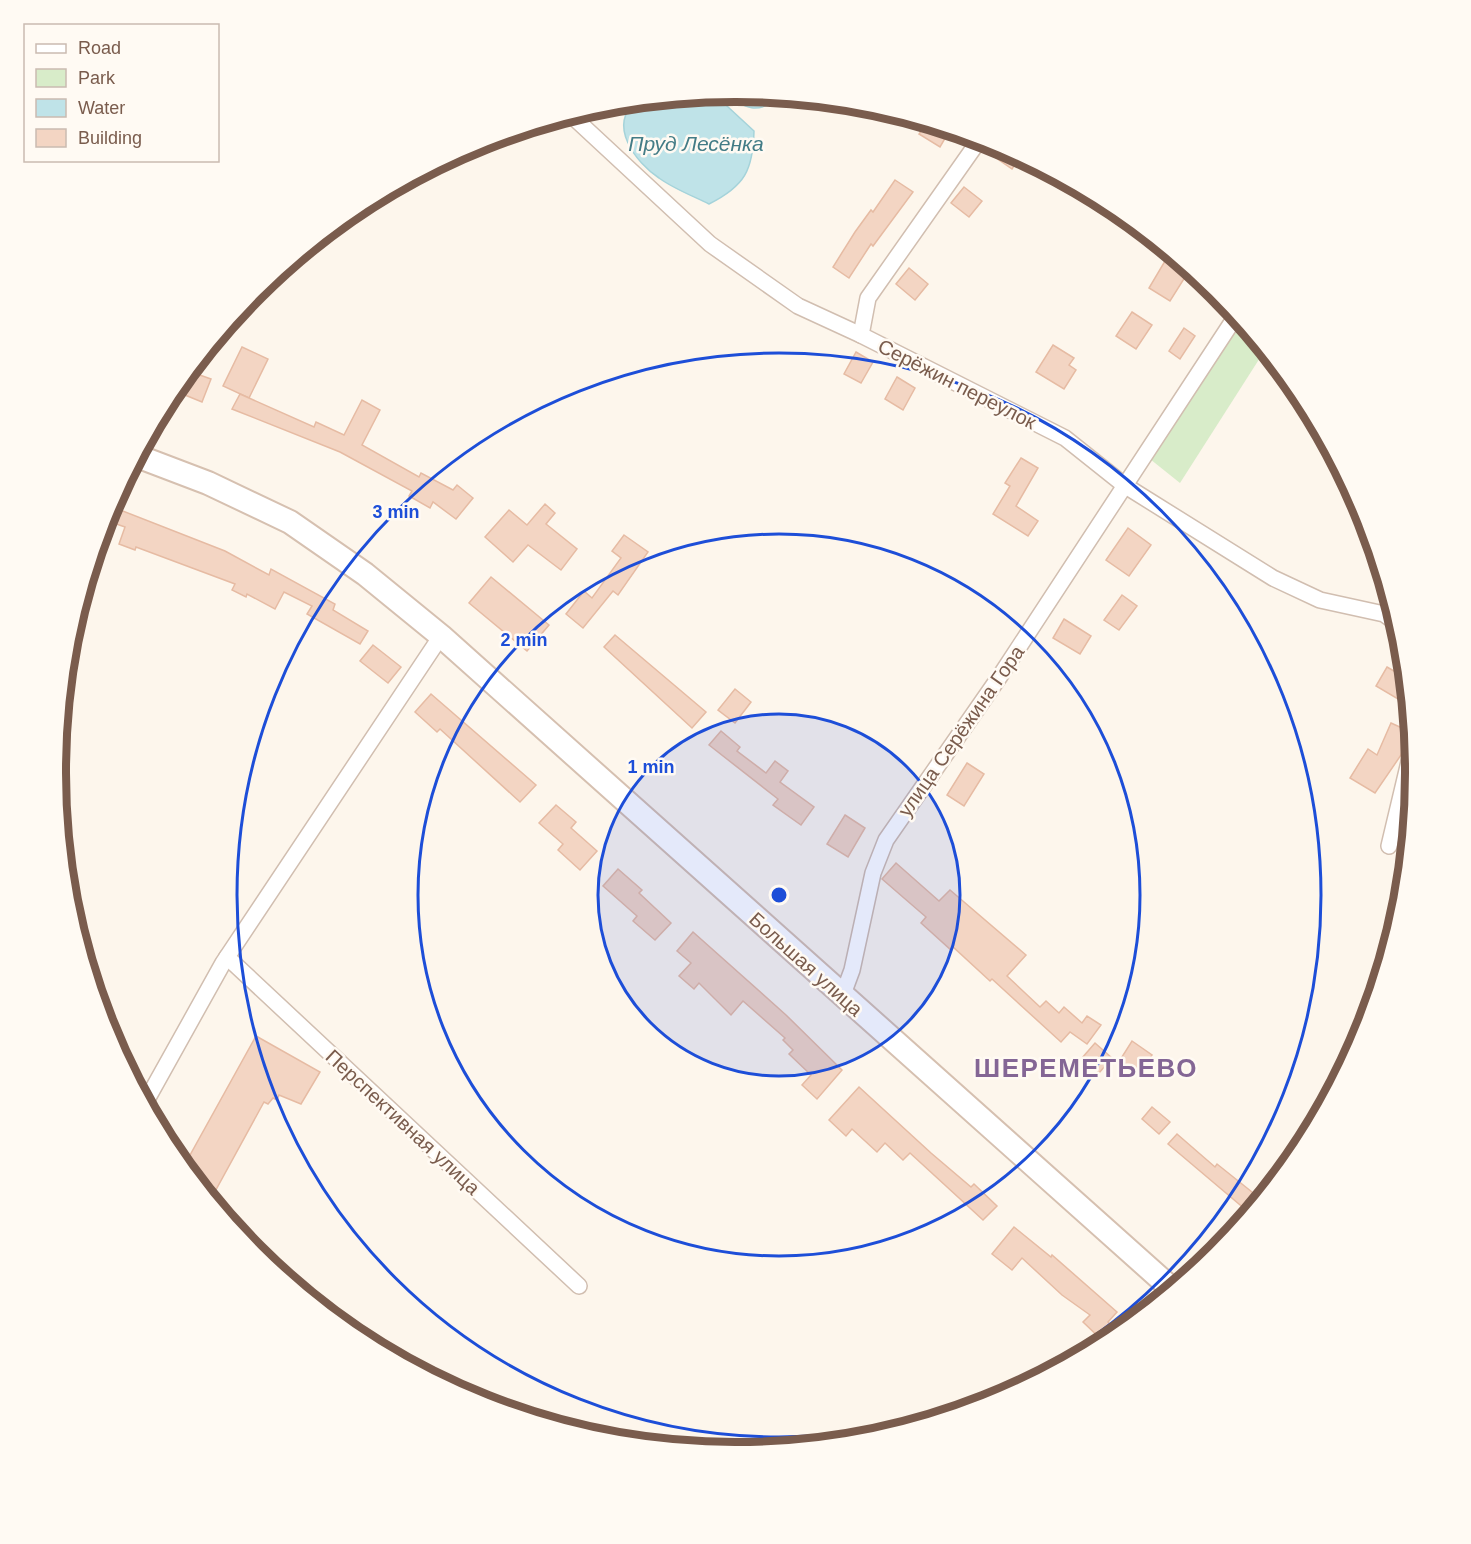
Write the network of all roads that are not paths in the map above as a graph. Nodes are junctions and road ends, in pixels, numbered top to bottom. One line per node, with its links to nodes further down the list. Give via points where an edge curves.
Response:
1 (579, 121): 4 (street, via 710,244 798,306)
2 (975, 147): 4 (street, Серёжин переулок, via 868,298)
3 (1231, 323): 6 (street, улица Серёжина Гора)
4 (861, 335): 6 (street, Серёжин переулок, via 1065,438)
5 (144, 459): 8 (street, Большая улица, via 208,483 290,522 365,574)
6 (1124, 486): 7 (street, via 1273,578 1320,600); 12 (street, улица Серёжина Гора, via 1000,676 886,840 873,873 852,970)
7 (1386, 615)
8 (441, 636): 11 (street); 12 (street, Большая улица)
9 (1405, 779): 10 (street)
10 (1389, 846)
11 (227, 957): 13 (street); 15 (street, Перспективная улица)
12 (842, 997): 14 (street, Большая улица)
13 (150, 1095)
14 (1166, 1284)
15 (579, 1286)

